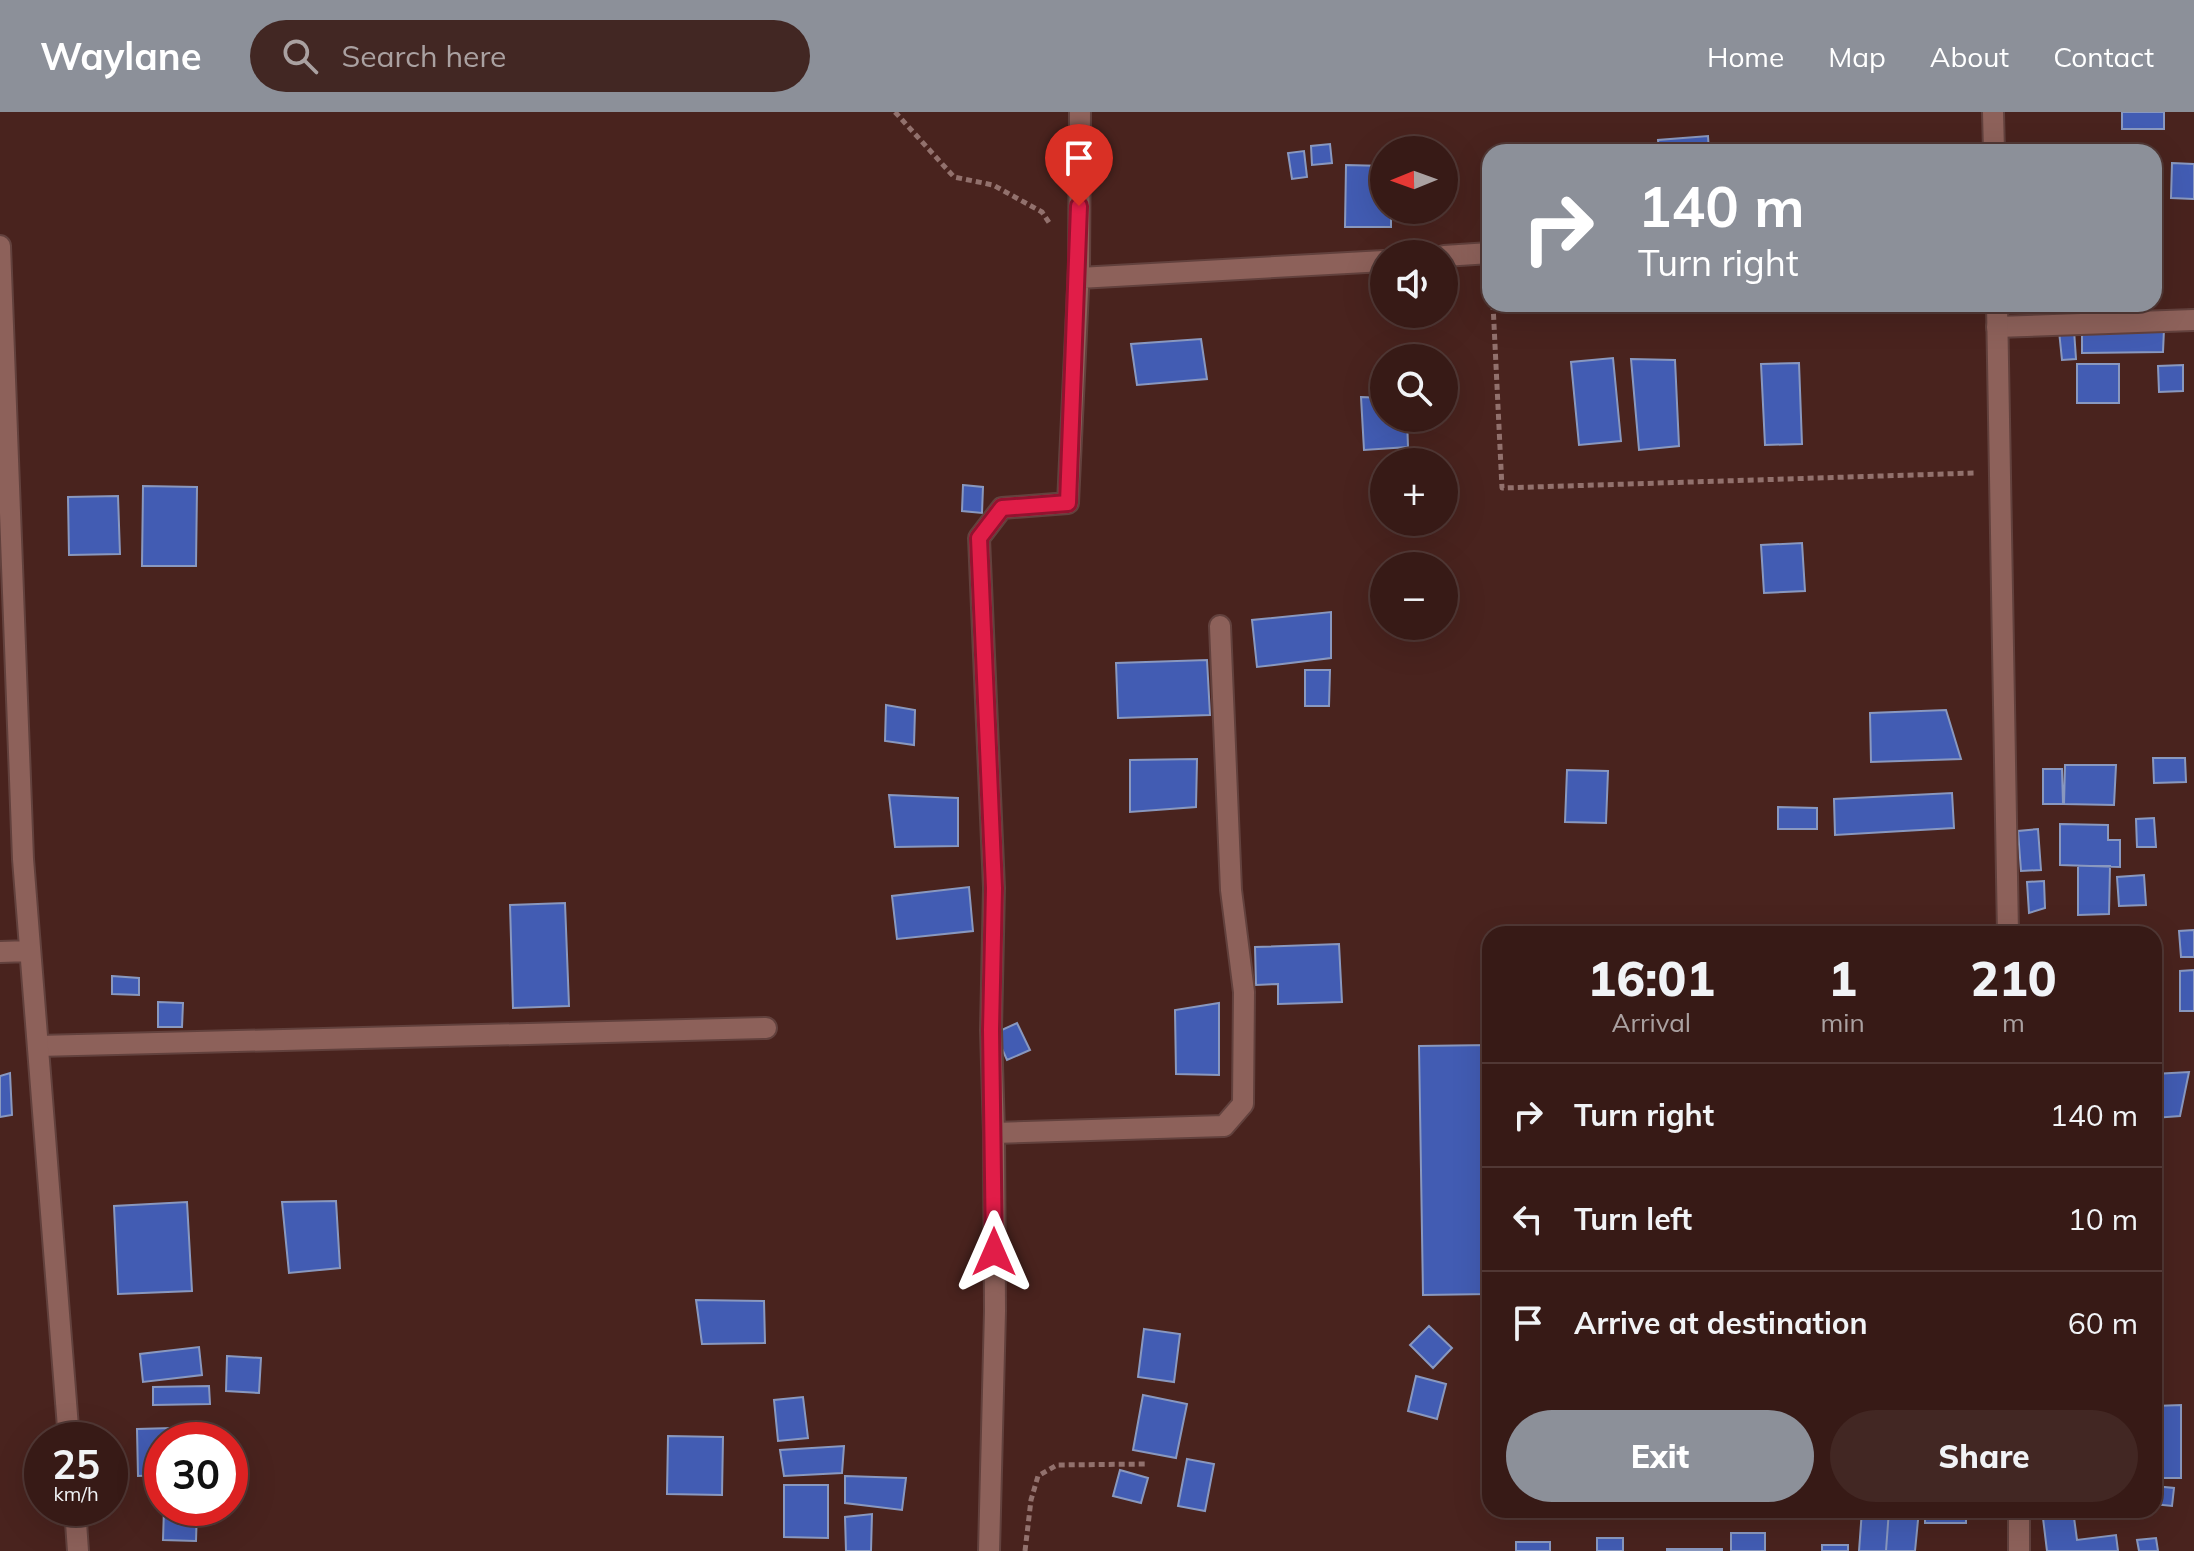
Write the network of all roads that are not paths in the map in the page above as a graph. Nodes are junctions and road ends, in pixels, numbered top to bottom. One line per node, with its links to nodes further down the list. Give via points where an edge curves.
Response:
1 (1080, 112): 8 (street)
2 (1993, 112): 3 (street)
3 (1994, 144)
4 (0, 246): 12 (street)
5 (1482, 254): 6 (street)
6 (1458, 255)
7 (1370, 262): 8 (street)
8 (1079, 273): 20 (street, via 1068,503 1002,508 979,538 994,888)
9 (1997, 312): 11 (street)
10 (2194, 320): 11 (street)
11 (1997, 327): 15 (street)
12 (5, 516): 14 (street)
13 (1220, 626): 20 (street, via 1231,890 1244,992 1243,1104 1224,1126)
14 (10, 771): 16 (street)
15 (2008, 926)
16 (30, 951): 17 (street); 19 (street)
17 (0, 952)
18 (766, 1028): 19 (street)
19 (38, 1046): 21 (street)
20 (994, 1133): 25 (street)
21 (68, 1422)
22 (2019, 1518): 26 (street)
23 (76, 1526): 24 (street)
24 (78, 1551)
25 (989, 1551)
26 (2019, 1551)

